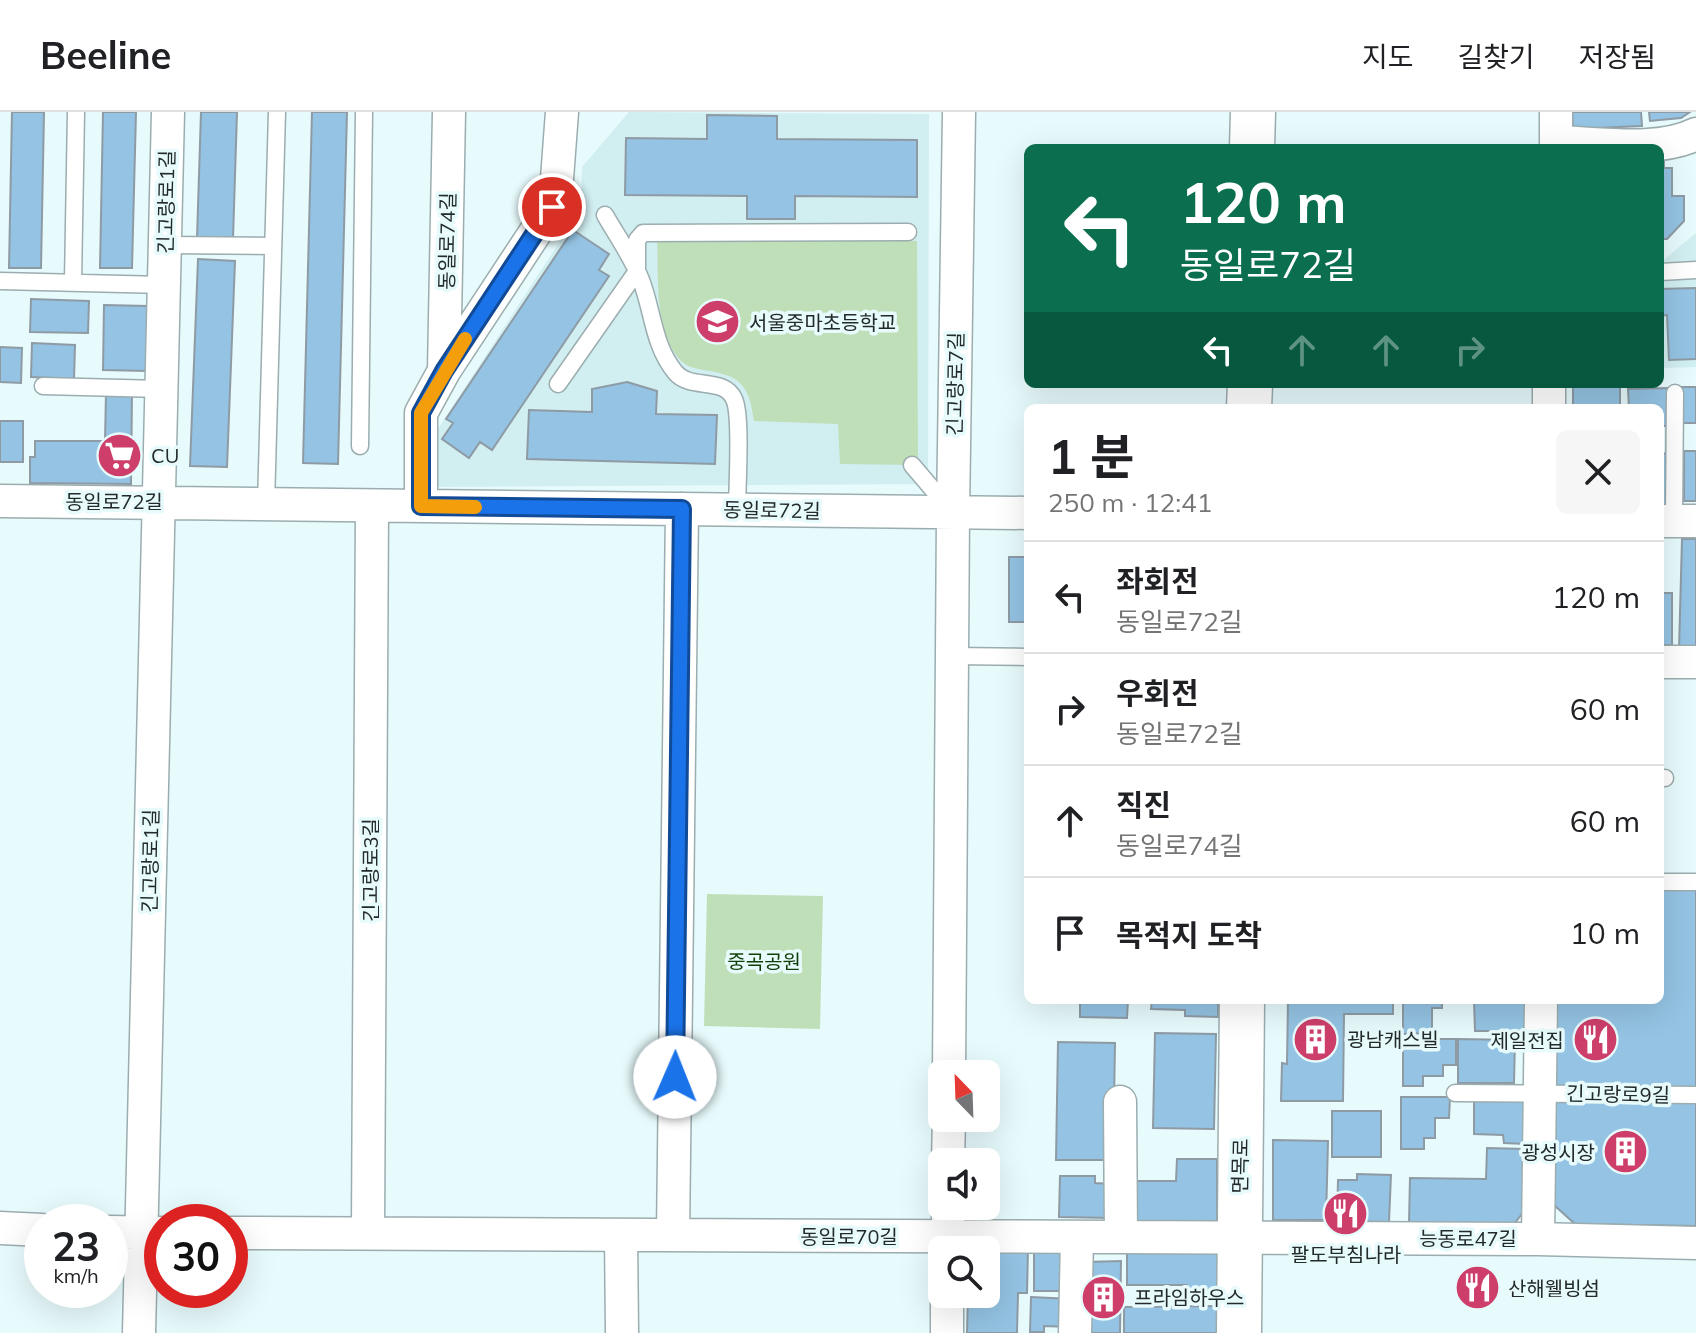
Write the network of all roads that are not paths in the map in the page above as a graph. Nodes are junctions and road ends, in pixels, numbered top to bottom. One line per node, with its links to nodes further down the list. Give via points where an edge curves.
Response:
1 (76, 112): 20 (lane)
2 (168, 112): 14 (street, 긴고랑로1길)
3 (277, 112): 15 (lane)
4 (364, 112): 27 (lane)
5 (449, 112): 22 (street, 동일로74길)
6 (562, 112): 22 (street, via 555,200)
7 (959, 112): 36 (street, 긴고랑로7길)
8 (1253, 112): 11 (street)
9 (1556, 134): 10 (street, via 1655,144)
10 (1696, 134)
11 (1252, 144)
12 (605, 215): 17 (lane)
13 (908, 232): 17 (lane, via 643,233 637,240)
14 (165, 245): 15 (lane); 21 (street, 긴고랑로1길)
15 (273, 246): 31 (lane)
16 (1696, 270): 18 (lane)
17 (637, 271): 23 (lane); 35 (lane, via 656,337 676,373 694,384 721,387 734,397)
18 (1664, 272)
19 (0, 281): 20 (lane)
20 (73, 282): 21 (lane)
21 (164, 285): 25 (street, 긴고랑로1길)
22 (444, 371): 32 (street, via 421,413)
23 (558, 384)
24 (43, 386): 25 (lane)
25 (161, 389): 30 (street, 긴고랑로1길)
26 (1675, 393): 38 (lane)
27 (360, 446)
28 (912, 465): 36 (lane)
29 (0, 501): 30 (street, 동일로72길)
30 (159, 501): 31 (street, 동일로72길); 56 (street, 긴고랑로1길)
31 (266, 504): 33 (street, 동일로72길)
32 (421, 506): 33 (street, 동일로72길); 34 (street, 동일로72길)
33 (372, 507): 55 (street, 긴고랑로3길)
34 (682, 509): 35 (street, 동일로72길); 59 (street)
35 (737, 510): 36 (street, 동일로72길)
36 (953, 513): 37 (street, 동일로72길); 39 (street, 긴고랑로7길)
37 (1024, 513)
38 (1677, 521)
39 (952, 656): 40 (lane); 47 (street, 긴고랑로7길)
40 (1024, 657)
41 (1664, 662): 42 (street)
42 (1696, 662)
43 (1664, 882): 44 (lane)
44 (1696, 882)
45 (1242, 1004): 62 (street, 면목로)
46 (1541, 1004): 49 (street, 긴고랑로9길)
47 (949, 1060)
48 (1455, 1093): 49 (lane, 긴고랑로9길)
49 (1539, 1093): 50 (lane, 긴고랑로9길); 63 (street, 긴고랑로9길)
50 (1696, 1095)
51 (1120, 1102): 61 (street)
52 (0, 1228): 53 (street)
53 (24, 1229)
54 (948, 1231): 59 (street, 동일로70길); 60 (street, 동일로70길)
55 (368, 1232): 57 (street, 동일로70길); 58 (street, 동일로70길)
56 (138, 1233): 66 (street, 긴고랑로1길)
57 (248, 1233)
58 (621, 1235): 59 (street, 동일로70길); 67 (street)
59 (673, 1235)
60 (1077, 1237): 61 (street, 동일로70길); 69 (street)
61 (1121, 1237): 62 (street, 동일로70길)
62 (1239, 1237): 63 (street, 능동로47길); 70 (street, 면목로)
63 (1538, 1239): 64 (street, 능동로47길)
64 (1696, 1243)
65 (947, 1308): 68 (street)
66 (139, 1333)
67 (622, 1333)
68 (947, 1333)
69 (1075, 1333)
70 (1239, 1333)

